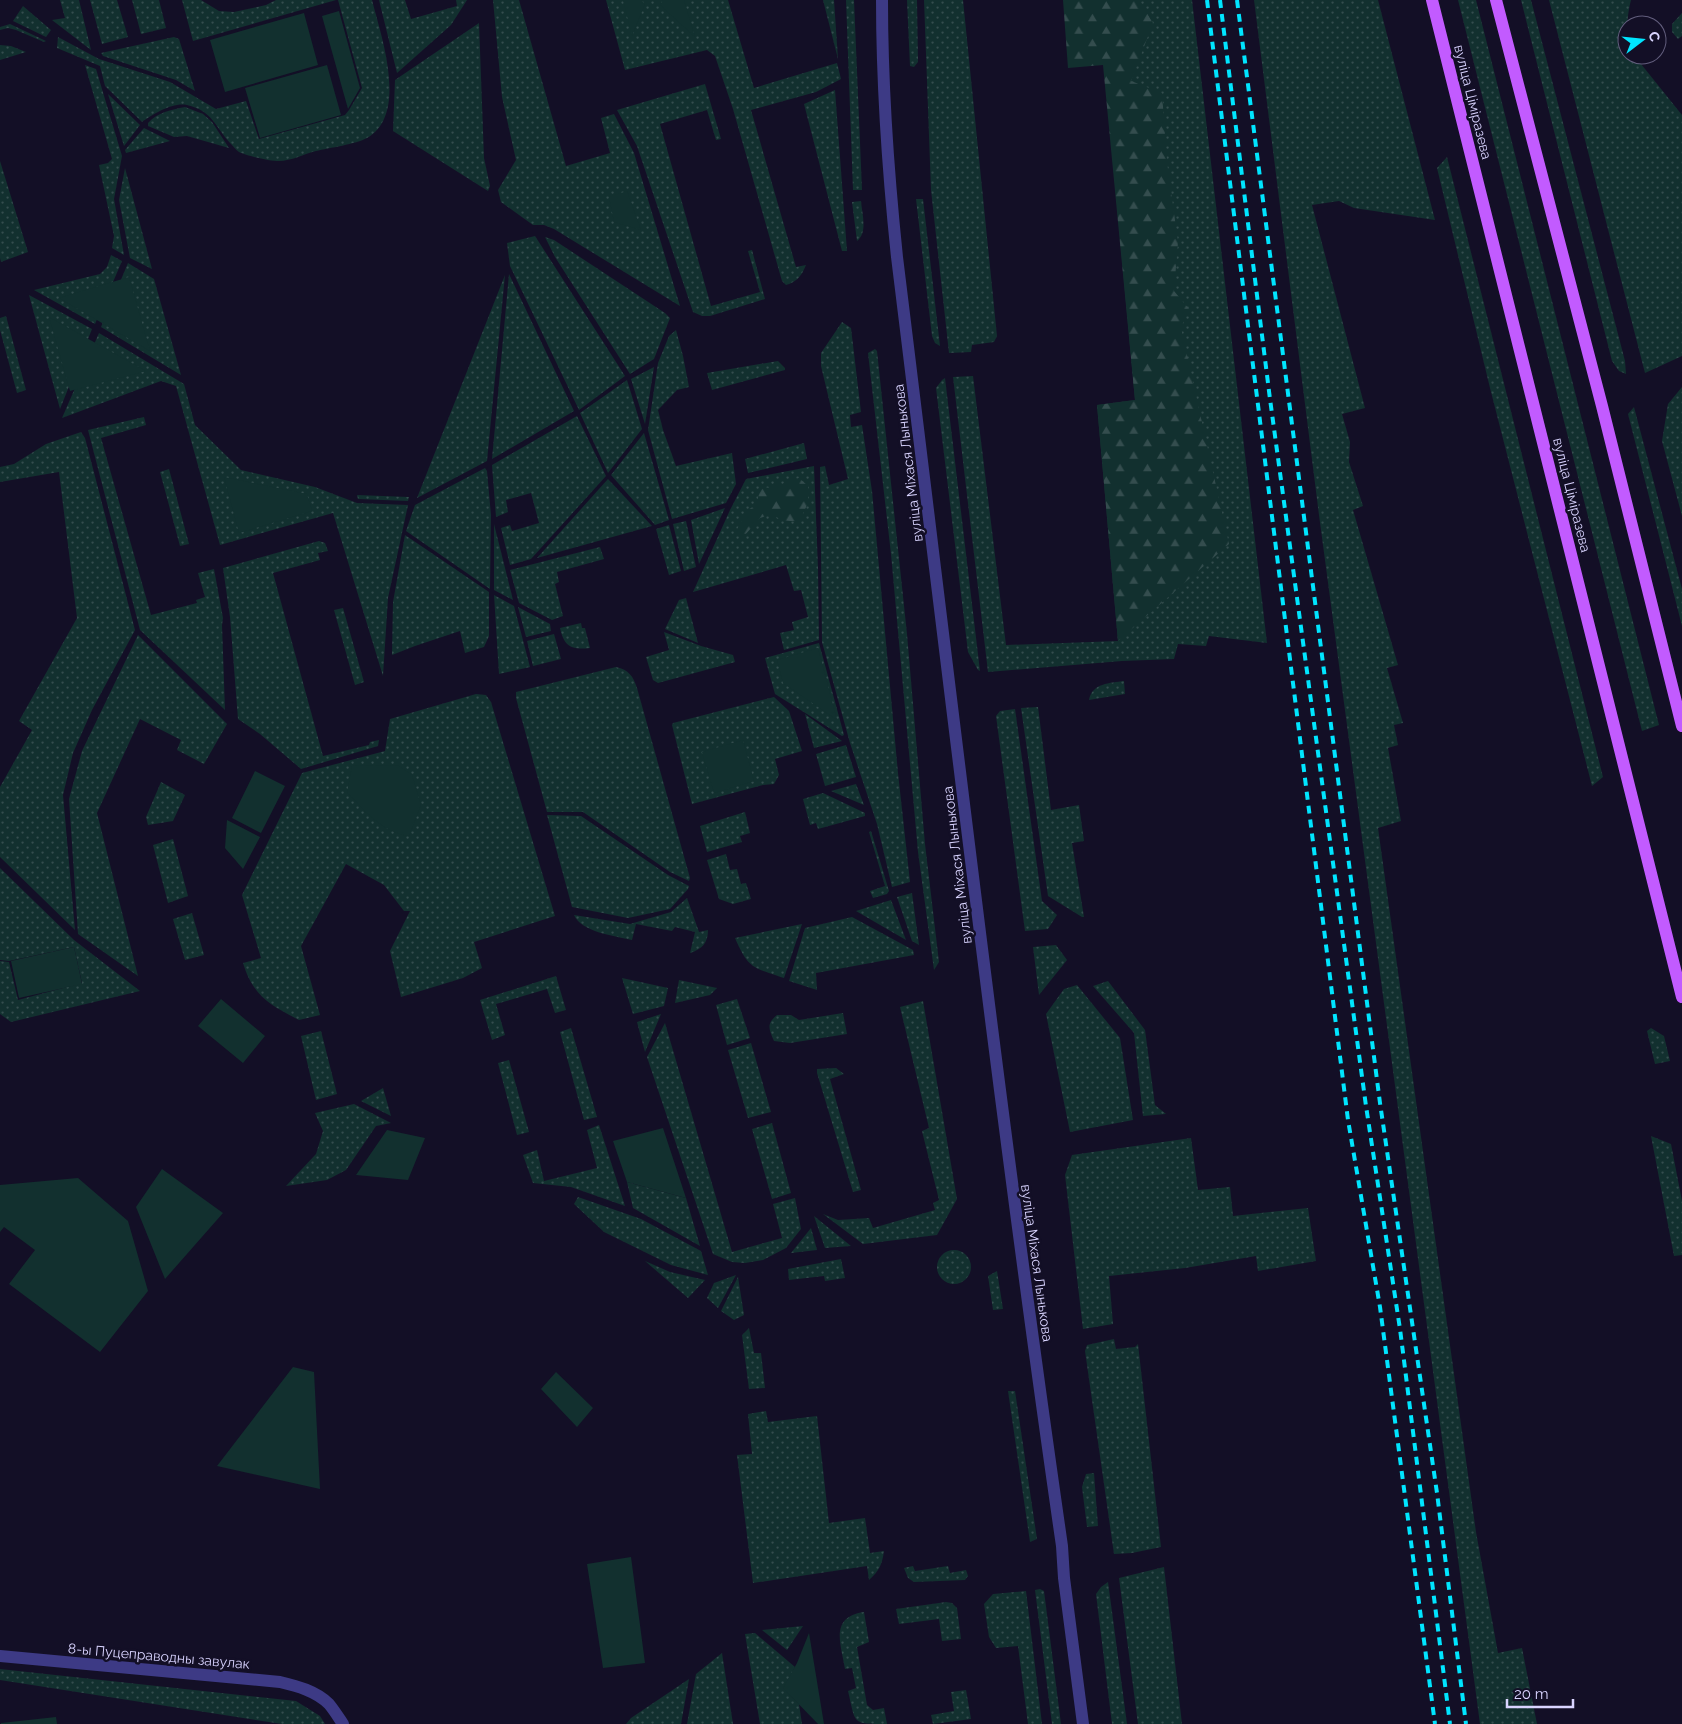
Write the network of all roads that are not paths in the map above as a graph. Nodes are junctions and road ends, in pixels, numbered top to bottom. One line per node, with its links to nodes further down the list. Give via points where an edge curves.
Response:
1 (882, 0): 8 (street, вуліца Міхася Лынькова, via 886,126 896,247 990,1022 1062,1546)
2 (1432, 0): 5 (main road, вуліца Ціміразева)
3 (1496, 0): 4 (main road)
4 (1682, 726)
5 (1682, 997)
6 (0, 1656): 7 (street, 8-ы Пуцеправодны завулак, via 280,1682 313,1693 329,1704)
7 (343, 1724)
8 (1083, 1724)

